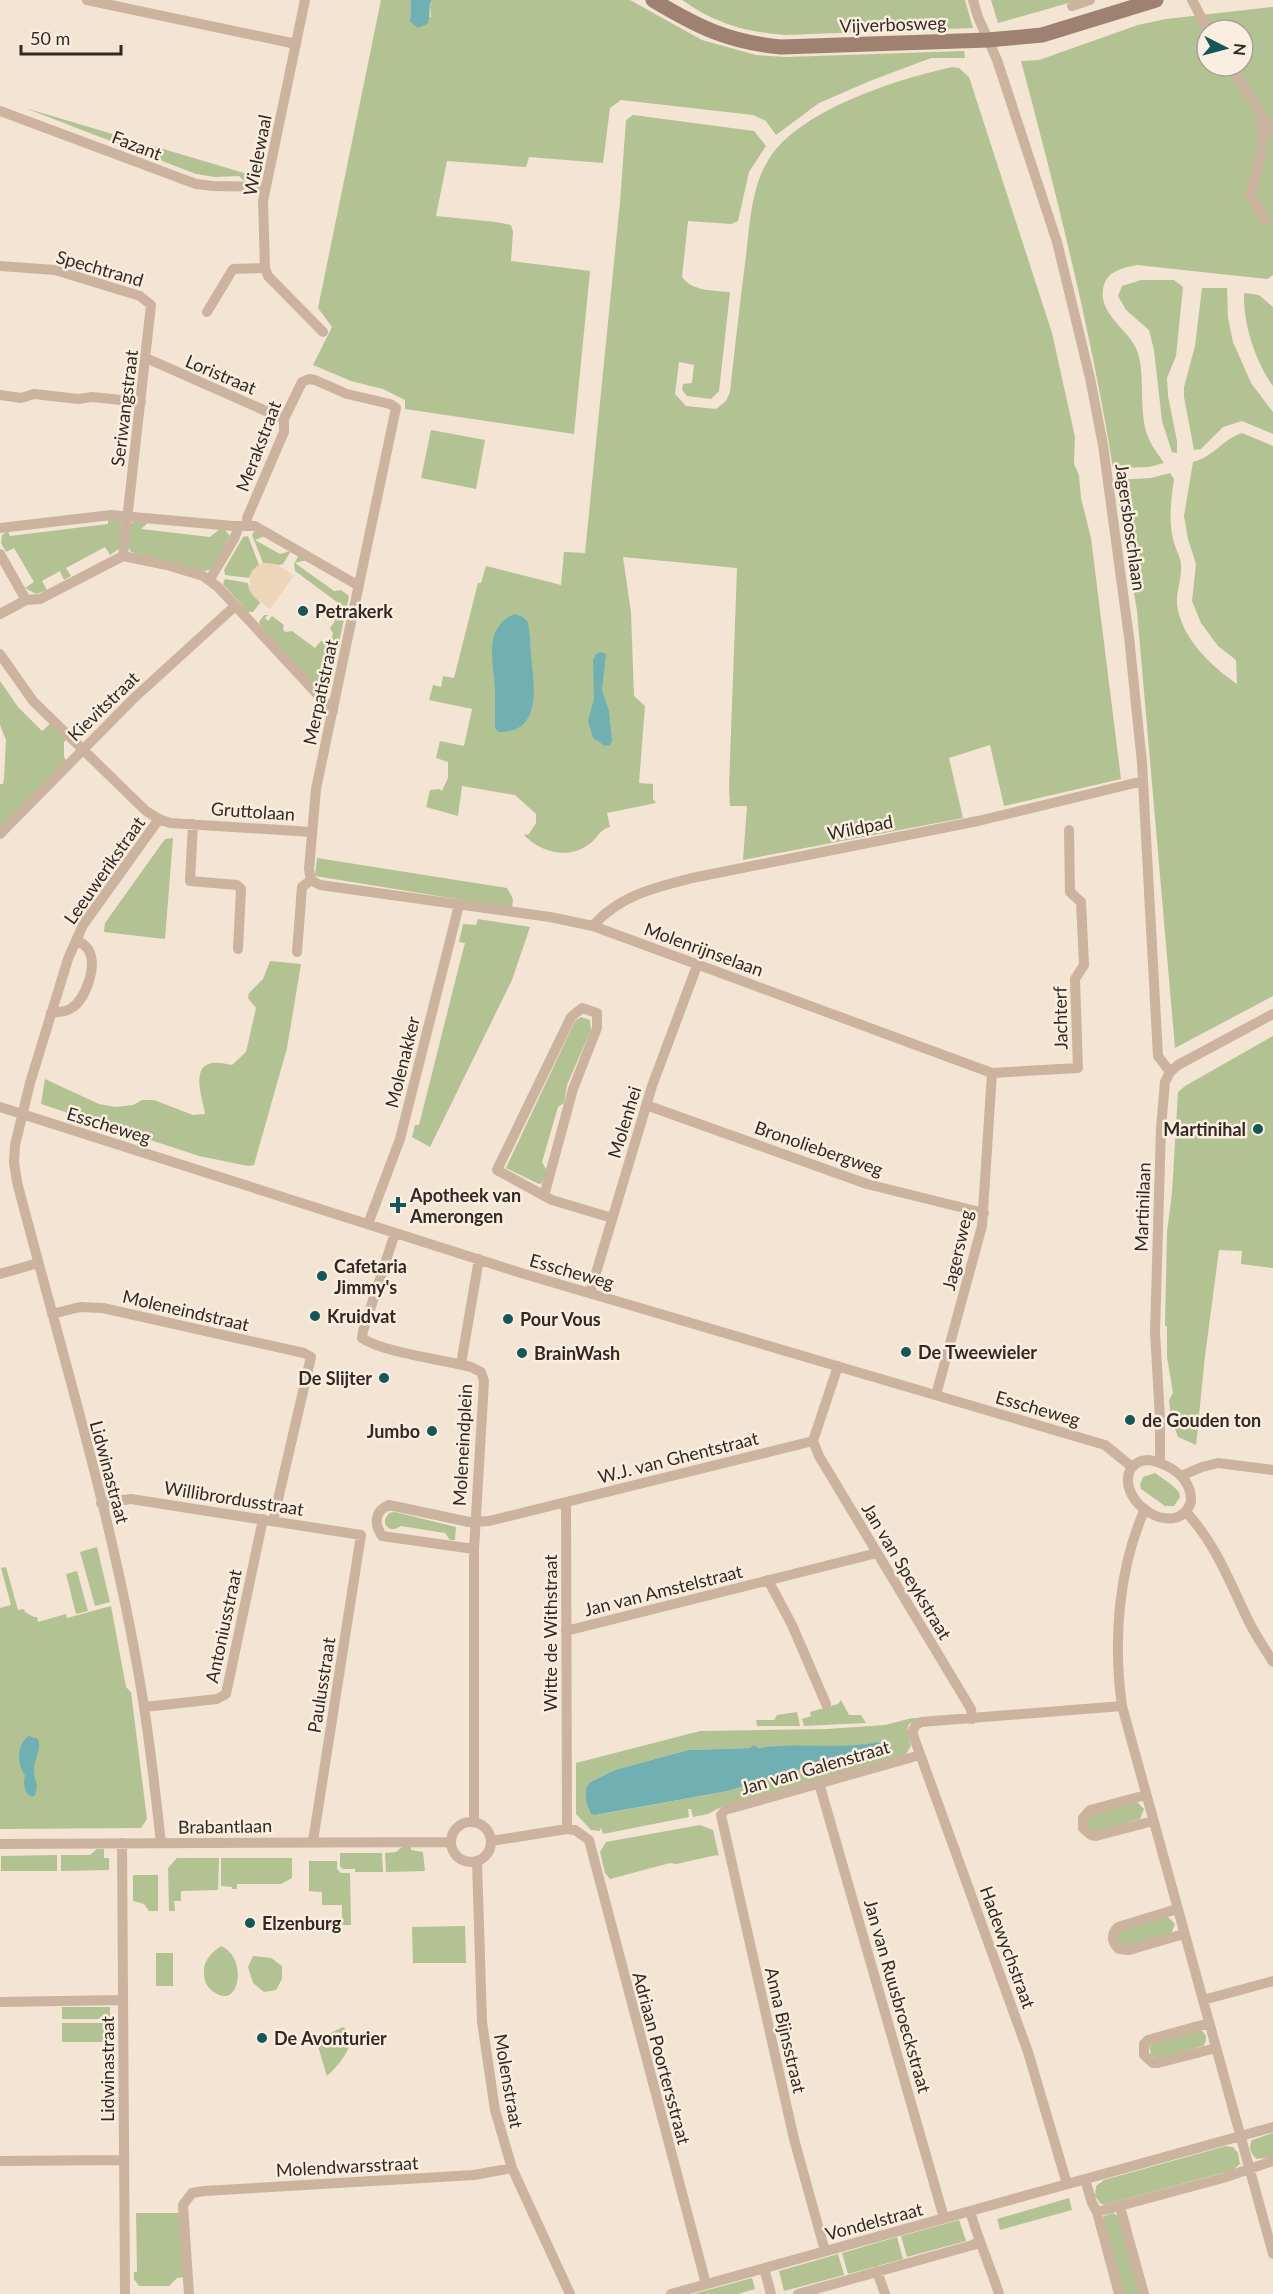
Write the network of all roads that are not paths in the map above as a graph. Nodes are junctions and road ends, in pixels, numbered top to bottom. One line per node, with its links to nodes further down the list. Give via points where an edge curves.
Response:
1 (87, 0): 12 (street)
2 (305, 0): 12 (street, Wielewaal)
3 (653, 0): 11 (main road, Vijverbosweg, via 706,30 760,45)
4 (973, 0): 11 (street, Jagersboschlaan)
5 (1090, 0): 9 (street)
6 (1156, 0): 8 (main road, Vijverbosweg)
7 (1192, 0): 10 (street)
8 (1140, 2): 11 (main road, Vijverbosweg, via 1042,35)
9 (1072, 6)
10 (1202, 18)
11 (988, 40): 42 (street, Jagersboschlaan, via 1054,231 1090,378 1110,491)
12 (296, 44): 17 (street, Wielewaal)
13 (1238, 78): 15 (street)
14 (0, 111): 17 (street, Fazant, via 196,184)
15 (1261, 114): 16 (street); 18 (street, via 1263,155 1250,195)
16 (1273, 132)
17 (266, 187): 20 (street, Wielewaal)
18 (1266, 221)
19 (0, 266): 21 (street, Spechtrand, via 55,270 140,296)
20 (265, 268): 22 (street, via 233,269); 23 (street, via 268,276)
21 (152, 304): 24 (street, Seriwangstraat)
22 (207, 312)
23 (323, 332)
24 (146, 358): 26 (street, Seriwangstraat); 28 (street, Loristraat)
25 (0, 395): 26 (street)
26 (141, 402): 29 (street, Seriwangstraat)
27 (395, 419): 28 (street, Merakstraat, via 396,408 390,404 305,380); 35 (street, Merpatistraat)
28 (284, 420): 30 (street, Merakstraat, via 284,432)
29 (128, 515): 30 (street); 31 (street); 33 (street, Seriwangstraat)
30 (243, 526): 34 (street, Merakstraat); 35 (street, via 255,526)
31 (0, 528)
32 (0, 554): 36 (street)
33 (123, 556): 34 (street); 36 (street, via 40,599)
34 (210, 579): 37 (street)
35 (359, 586): 40 (street, Merpatistraat)
36 (26, 600): 38 (street)
37 (235, 606): 40 (street); 41 (street, Kievitstraat)
38 (0, 614)
39 (0, 654): 41 (street, Gruttolaan, via 33,701)
40 (333, 711): 46 (street, Merpatistraat, via 316,789)
41 (82, 749): 43 (street, Gruttolaan); 47 (street, Kievitstraat)
42 (1143, 781): 50 (street, Wildpad, via 978,821 652,888 621,902); 58 (street, Jagersboschlaan, via 1158,1056)
43 (159, 819): 44 (street, Gruttolaan); 51 (street, Leeuwerikstraat, via 83,925)
44 (193, 824): 46 (street, Gruttolaan); 52 (street, Gruttolaan, via 190,881 237,885 241,889)
45 (1069, 831): 57 (street, Jachterf, via 1070,892 1081,902 1084,965 1075,979)
46 (312, 832): 48 (street)
47 (0, 834)
48 (311, 880): 49 (street, Molenrijnselaan, via 320,885); 53 (street, via 302,887)
49 (459, 905): 50 (street, Molenrijnselaan); 66 (street, Molenakker, via 399,1138)
50 (593, 926): 54 (street, Molenrijnselaan)
51 (77, 940): 55 (street, Leeuwerikstraat); 55 (street, Leeuwerikstraat, via 88,949 92,964 88,982 69,1010)
52 (238, 949)
53 (297, 952)
54 (698, 963): 59 (street, Molenrijnselaan); 60 (street, Molenhei)
55 (51, 1012): 62 (street, Leeuwerikstraat)
56 (1273, 1014): 58 (street)
57 (1078, 1068): 59 (street, Molenrijnselaan)
58 (1170, 1072): 77 (street, Martinilaan, via 1165,1082 1161,1128 1155,1332)
59 (992, 1073): 64 (street, Jagersweg)
60 (646, 1106): 64 (street, Bronoliebergweg, via 867,1184); 65 (street, Molenhei)
61 (0, 1107): 62 (street, Esscheweg)
62 (22, 1114): 66 (street, Esscheweg); 69 (street, Lidwinastraat, via 14,1162)
63 (544, 1196): 63 (street, via 497,1170 571,1017 582,1008 597,1013 597,1028 573,1089); 65 (street)
64 (984, 1213): 75 (street, Jagersweg)
65 (612, 1218): 71 (street, Molenhei)
66 (368, 1224): 67 (street, Esscheweg)
67 (395, 1233): 68 (street, Esscheweg); 73 (street, Moleneindplein, via 362,1338)
68 (479, 1259): 71 (street, Esscheweg); 73 (street, Moleneindplein)
69 (38, 1263): 70 (street); 72 (street, Lidwinastraat)
70 (0, 1274)
71 (590, 1293): 74 (street, Esscheweg)
72 (52, 1314): 82 (street, Lidwinastraat); 85 (street, Moleneindstraat, via 80,1307 103,1308 311,1357)
73 (461, 1364): 86 (street, Moleneindplein, via 481,1372 484,1381)
74 (838, 1366): 75 (street, Esscheweg); 76 (street)
75 (936, 1395): 78 (street, Esscheweg, via 1105,1445)
76 (813, 1441): 81 (street, W.J. van Ghentstraat); 89 (street, Jan van Speykstraat)
77 (1160, 1462): 78 (street, via 1144,1460); 80 (street)
78 (1132, 1467): 83 (street, via 1128,1489)
79 (1273, 1470): 80 (street, via 1218,1463)
80 (1181, 1476): 84 (street, via 1192,1495)
81 (566, 1502): 86 (street, W.J. van Ghentstraat); 91 (street, Witte de Withstraat)
82 (102, 1503): 85 (street, Willibrordusstraat, via 131,1499); 95 (street, Lidwinastraat)
83 (1145, 1509): 84 (street, via 1165,1519); 94 (street, via 1134,1536 1120,1608 1117,1668)
84 (1186, 1512): 92 (street, via 1214,1549)
85 (268, 1520): 87 (street, Willibrordusstraat); 95 (street, Antoniusstraat, via 226,1694 218,1699)
86 (475, 1522): 88 (street); 88 (street, Moleneindplein, via 389,1505 381,1508 376,1518 382,1536)
87 (361, 1535): 104 (street, Paulusstraat)
88 (474, 1549): 102 (street)
89 (877, 1553): 90 (street, Jan van Amstelstraat); 96 (street, Jan van Speykstraat, via 971,1709)
90 (768, 1580): 91 (street, Jan van Amstelstraat); 93 (street, Jan van Amstelstraat)
91 (566, 1631): 103 (street, Witte de Withstraat)
92 (1273, 1662)
93 (826, 1704)
94 (1122, 1706): 96 (street); 99 (street)
95 (144, 1707): 108 (street, Lidwinastraat)
96 (972, 1719): 97 (street, Hadewychstraat, via 916,1725 912,1732)
97 (920, 1755): 98 (street, Jan van Galenstraat); 127 (street, Hadewychstraat, via 1028,2052)
98 (819, 1784): 100 (street, Jan van Galenstraat, via 725,1810); 131 (street, Jan van Ruusbroeckstraat)
99 (1146, 1795): 101 (street); 101 (street, via 1090,1810 1083,1818 1083,1828 1096,1836)
100 (721, 1815): 133 (street, Anna Bijnsstraat, via 794,2139)
101 (1153, 1821): 111 (street)
102 (474, 1822): 105 (street, via 485,1828); 106 (street, via 458,1827)
103 (567, 1829): 105 (street); 137 (street, Adriaan Poortersstraat, via 589,1840)
104 (313, 1841): 106 (street, Brabantlaan); 108 (street, Brabantlaan)
105 (491, 1841): 110 (street, via 489,1851)
106 (451, 1842): 110 (street, via 462,1860)
107 (122, 1843): 108 (street, Brabantlaan); 109 (street, Brabantlaan); 114 (street, Lidwinastraat)
108 (161, 1843)
109 (0, 1844)
110 (477, 1861): 124 (street, Molenstraat, via 484,2044 495,2110)
111 (1177, 1909): 112 (street); 112 (street, via 1118,1927 1113,1941 1119,1949 1129,1950)
112 (1184, 1934): 115 (street)
113 (1273, 1981): 115 (street)
114 (123, 2000): 116 (street); 121 (street, Lidwinastraat)
115 (1203, 2000): 117 (street)
116 (0, 2001)
117 (1209, 2023): 118 (street); 118 (street, via 1148,2040 1144,2055 1158,2063)
118 (1216, 2048): 120 (street)
119 (1273, 2127): 120 (street, Vondelstraat)
120 (1240, 2136): 125 (street); 126 (street, Vondelstraat)
121 (124, 2160): 122 (street); 139 (street, Lidwinastraat)
122 (0, 2161)
123 (1273, 2161): 125 (street)
124 (512, 2168): 140 (street, Molendwarsstraat, via 474,2175 197,2191 183,2205); 141 (street, Molenstraat)
125 (1249, 2169): 128 (street); 134 (street)
126 (1085, 2179): 127 (street, Vondelstraat); 130 (street)
127 (1067, 2184): 129 (street, Vondelstraat)
128 (1120, 2207): 130 (street); 148 (street)
129 (970, 2211): 131 (street, Vondelstraat); 132 (street)
130 (1097, 2212): 147 (street)
131 (944, 2218): 133 (street, Vondelstraat)
132 (979, 2241): 136 (street); 146 (street)
133 (825, 2251): 135 (street, Vondelstraat)
134 (1273, 2254)
135 (764, 2268): 137 (street, Vondelstraat); 138 (street)
136 (878, 2271): 144 (street); 145 (street)
137 (706, 2284): 142 (street, Vondelstraat)
138 (771, 2292): 143 (street)
139 (125, 2294)
140 (189, 2294)
141 (570, 2294)
142 (671, 2294)
143 (759, 2294)
144 (798, 2294)
145 (885, 2294)
146 (999, 2294)
147 (1119, 2294)
148 (1144, 2294)

